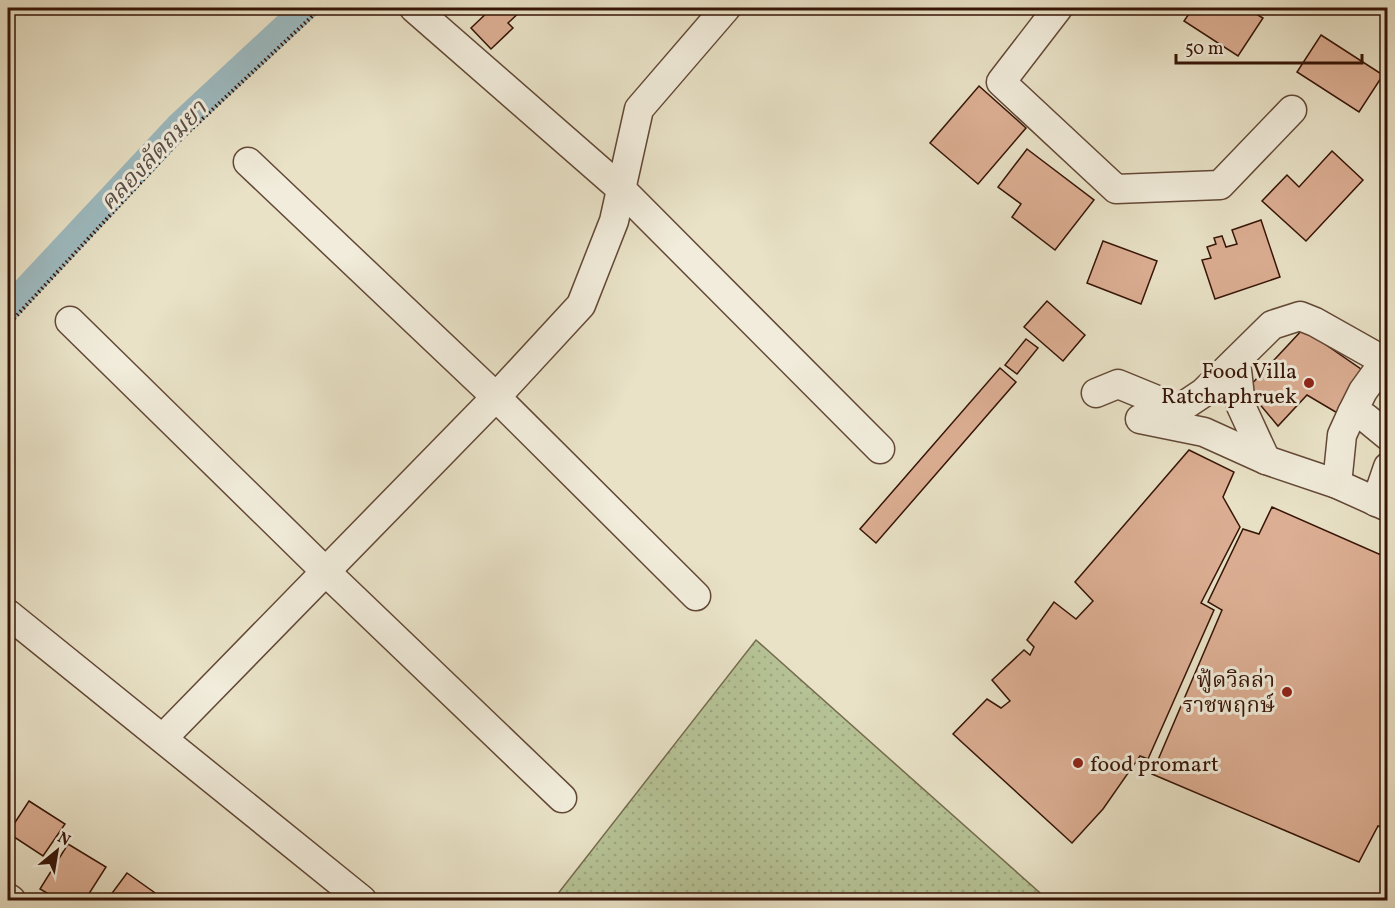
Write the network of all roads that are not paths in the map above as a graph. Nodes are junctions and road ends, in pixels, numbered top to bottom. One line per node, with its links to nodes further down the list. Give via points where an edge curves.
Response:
1 (414, 8): 6 (street)
2 (726, 8): 6 (street, via 639,109)
3 (1058, 8): 4 (street, via 1001,82 1116,189 1220,185)
4 (1292, 110)
5 (248, 162): 12 (street)
6 (620, 188): 12 (street, via 614,221 581,305); 17 (street)
7 (70, 321): 22 (street)
8 (1236, 361): 9 (street, via 1272,325 1300,316); 11 (street); 18 (street, via 1241,406)
9 (1386, 362): 13 (street, via 1363,391)
10 (1096, 393): 11 (street, via 1118,384 1179,409)
11 (1203, 393): 15 (street)
12 (496, 397): 22 (street); 23 (street)
13 (1352, 413): 16 (street, via 1366,418); 20 (street, via 1342,435)
14 (1140, 419): 15 (street)
15 (1204, 432): 18 (street)
16 (1388, 436)
17 (880, 449)
18 (1266, 460): 20 (street)
19 (1388, 467): 21 (street)
20 (1337, 484): 21 (street)
21 (1382, 505)
22 (325, 572): 25 (street); 26 (street)
23 (696, 596)
24 (8, 614): 25 (street)
25 (163, 738): 27 (street)
26 (562, 798)
27 (362, 900)

